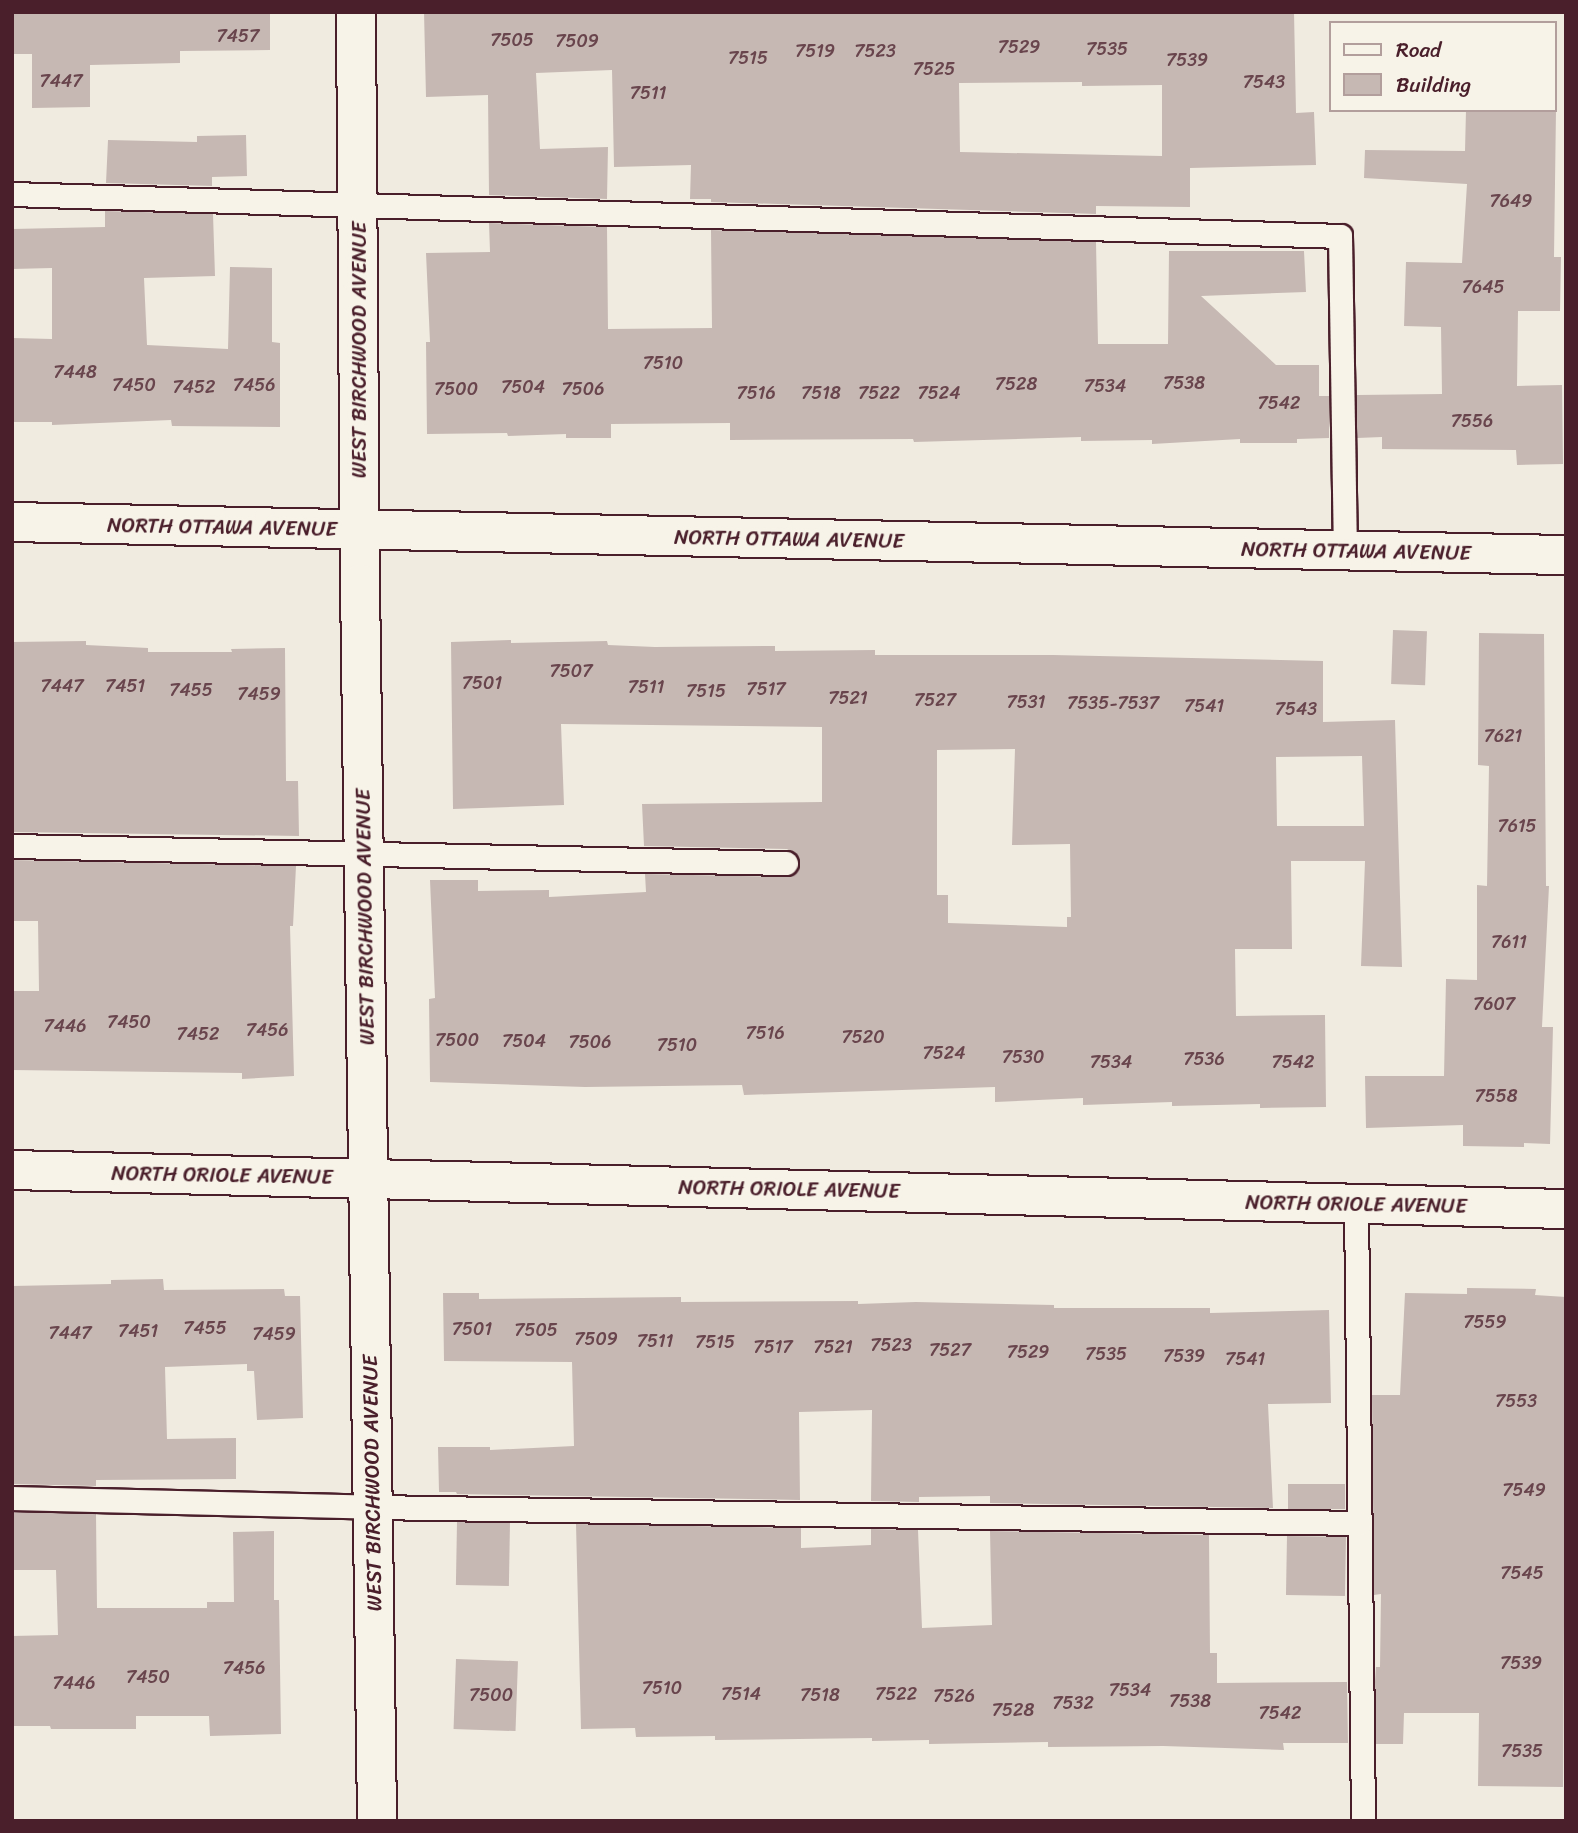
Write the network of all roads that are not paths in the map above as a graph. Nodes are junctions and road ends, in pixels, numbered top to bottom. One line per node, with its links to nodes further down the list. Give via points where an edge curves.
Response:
1 (356, 12): 3 (street, WEST BIRCHWOOD AVENUE)
2 (12, 194): 3 (lane)
3 (358, 203): 5 (street, WEST BIRCHWOOD AVENUE); 6 (lane, via 1339,236)
4 (12, 522): 5 (street, NORTH OTTAWA AVENUE)
5 (360, 530): 6 (street, NORTH OTTAWA AVENUE); 9 (street, WEST BIRCHWOOD AVENUE)
6 (1346, 551): 7 (street, NORTH OTTAWA AVENUE)
7 (1566, 555)
8 (12, 846): 9 (lane)
9 (364, 854): 10 (lane); 12 (street, WEST BIRCHWOOD AVENUE)
10 (786, 863)
11 (12, 1170): 12 (street, NORTH ORIOLE AVENUE)
12 (369, 1179): 13 (street, NORTH ORIOLE AVENUE); 16 (street, WEST BIRCHWOOD AVENUE)
13 (1356, 1204): 14 (street, NORTH ORIOLE AVENUE); 17 (lane)
14 (1566, 1209)
15 (12, 1498): 16 (lane)
16 (373, 1507): 17 (lane); 18 (street, WEST BIRCHWOOD AVENUE)
17 (1359, 1524): 19 (lane)
18 (377, 1821)
19 (1363, 1821)

